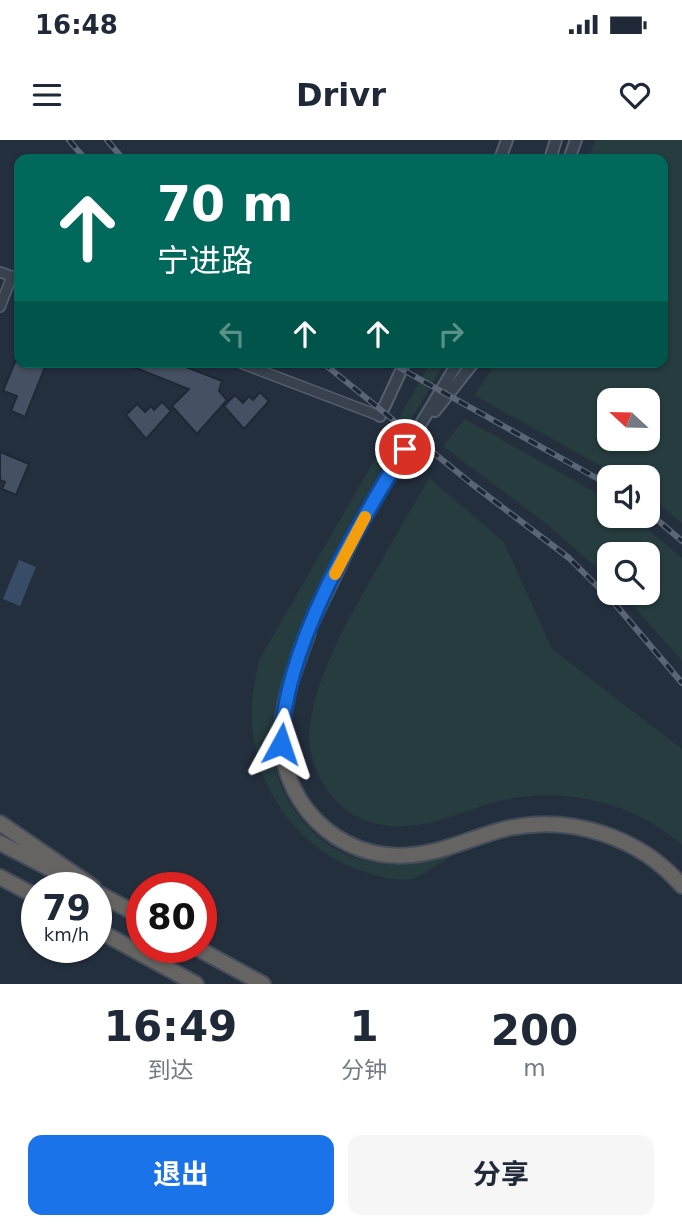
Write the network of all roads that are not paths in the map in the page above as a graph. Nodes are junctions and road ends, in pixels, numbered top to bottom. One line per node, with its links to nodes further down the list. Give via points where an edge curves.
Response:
1 (14, 282): 2 (street)
2 (0, 307)
3 (254, 368): 7 (street)
4 (402, 368): 7 (street)
5 (454, 368): 8 (street)
6 (469, 368): 8 (street)
7 (380, 416)
8 (405, 449): 9 (street, via 344,557)
9 (308, 633): 15 (highway, via 286,701 281,744 291,786 301,804 331,835 370,852 412,855 509,828 561,824 611,835 634,846)
10 (0, 823): 13 (highway)
11 (0, 843): 12 (highway)
12 (57, 872)
13 (69, 872)
14 (0, 877): 17 (highway)
15 (682, 886)
16 (0, 887): 18 (highway)
17 (21, 888)
18 (21, 897)
19 (112, 939): 21 (highway)
20 (217, 959): 22 (highway)
21 (197, 984)
22 (262, 984)

